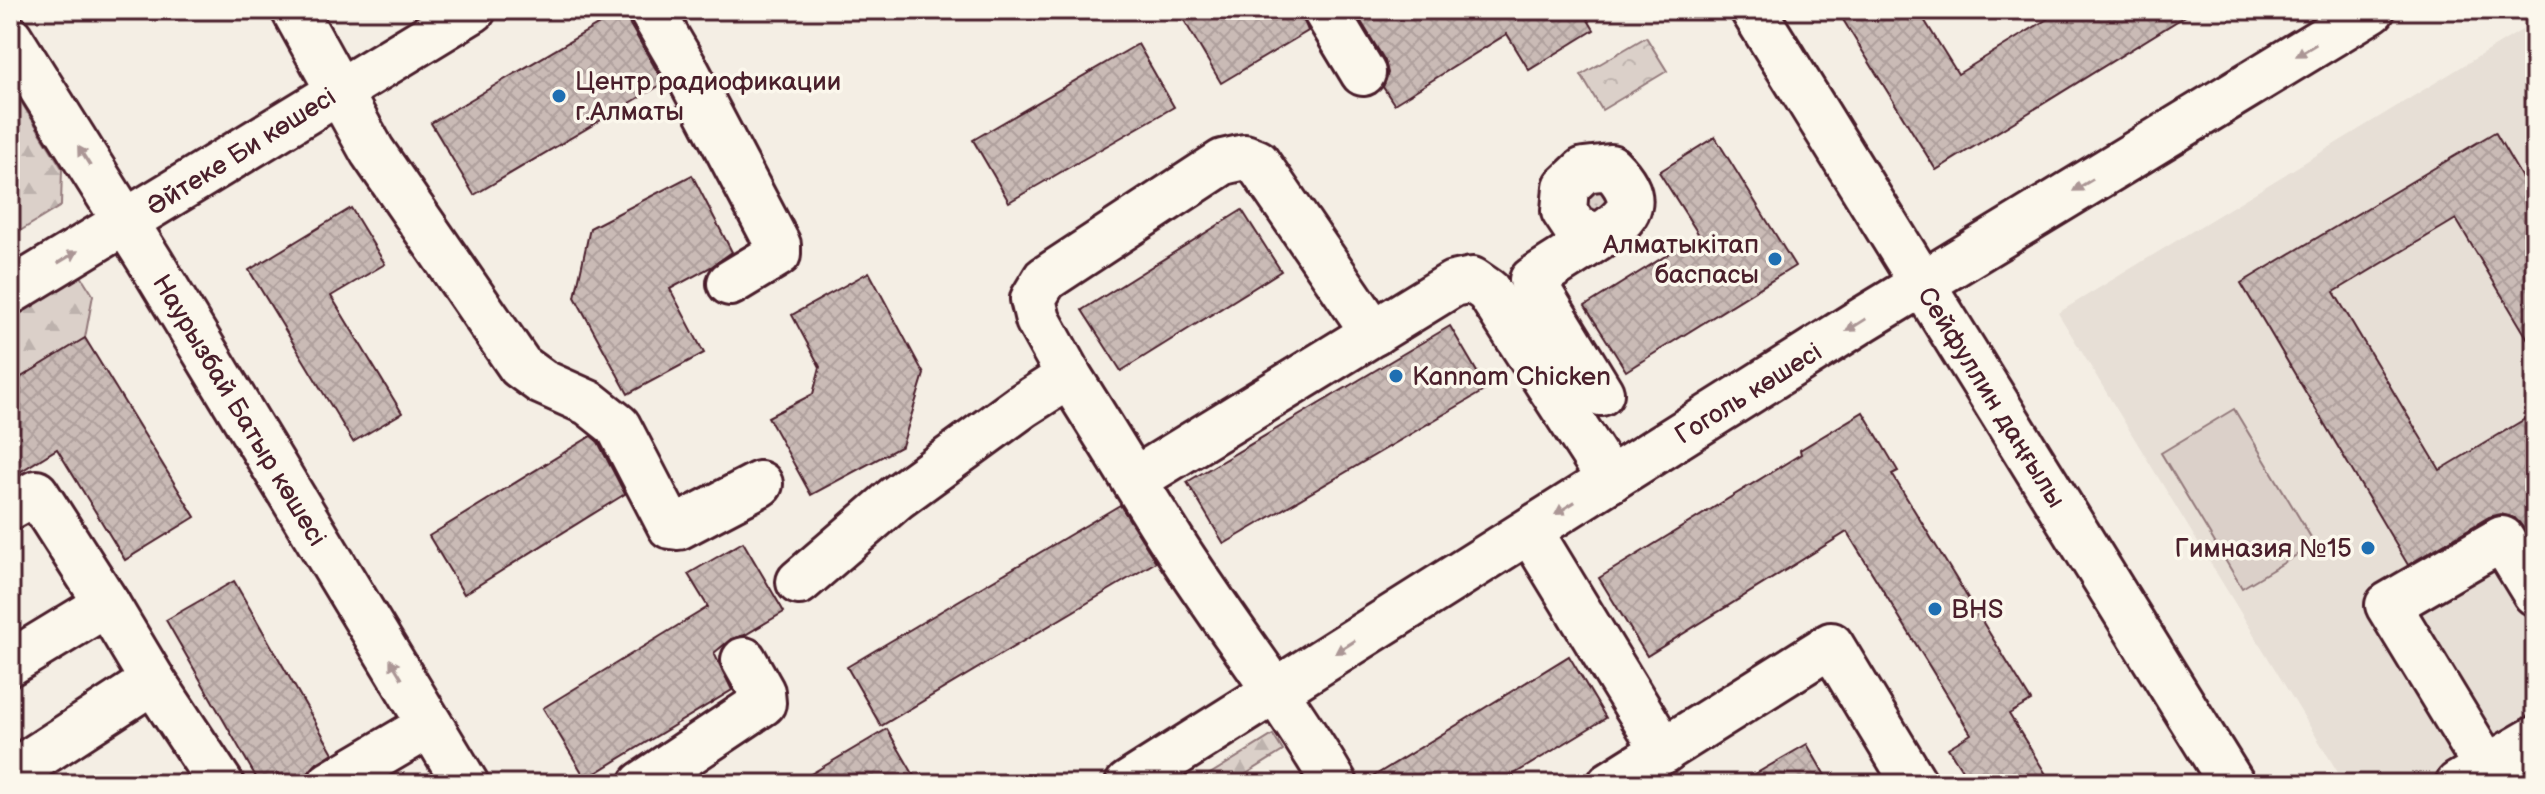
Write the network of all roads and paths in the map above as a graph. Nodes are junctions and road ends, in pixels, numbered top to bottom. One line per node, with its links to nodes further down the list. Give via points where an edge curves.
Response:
1 (294, 10): 9 (main road)
2 (473, 10): 9 (main road, Әйтеке Би көшесі)
3 (651, 10): 12 (main road, via 778,245 772,260)
4 (1325, 10): 8 (main road)
5 (1753, 10): 13 (main road, Сейфуллин даңғылы)
6 (2369, 11): 13 (main road, Гоголь көшесі, one-way to 13)
7 (10, 38): 10 (main road, Наурызбай Батыр көшесі, one-way to 7)
8 (1363, 73)
9 (339, 91): 10 (main road, Әйтеке Би көшесі); 20 (main road, via 388,176 520,366 589,403 618,426 670,526 678,527)
10 (126, 222): 14 (main road, Әйтеке Би көшесі, one-way to 10); 30 (main road, Наурызбай Батыр көшесі, one-way to 10)
11 (1600, 236): 17 (main road, via 1532,280)
12 (730, 283)
13 (1923, 284): 19 (main road, Гоголь көшесі, one-way to 19); 43 (main road, Сейфуллин даңғылы)
14 (10, 292)
15 (1374, 333): 16 (main road, via 1257,162 1245,157 1223,162 1045,279 1033,299 1038,320); 18 (main road); 19 (main road, via 1453,284 1472,280 1488,291)
16 (1069, 376): 18 (main road); 23 (main road, via 896,498)
17 (1601, 393)
18 (1136, 479): 29 (main road)
19 (1610, 480): 22 (main road, Гоголь көшесі, one-way to 22)
20 (760, 484)
21 (10, 507): 25 (main road, via 36,493)
22 (1530, 531): 29 (main road, Гоголь көшесі, one-way to 29); 32 (main road)
23 (799, 582)
24 (2535, 593): 34 (main road, via 2502,539 2388,605)
25 (107, 604): 26 (main road); 28 (main road)
26 (13, 656)
27 (744, 660): 38 (main road, via 763,703)
28 (153, 681): 33 (main road); 35 (main road)
29 (1273, 692): 39 (main road, Гоголь көшесі); 40 (main road)
30 (430, 725): 36 (main road); 37 (main road, Наурызбай Батыр көшесі)
31 (2535, 739): 34 (main road)
32 (1664, 751): 41 (main road); 42 (main road, via 1831,645)
33 (10, 774)
34 (2473, 776)
35 (221, 784)
36 (330, 784)
37 (466, 784)
38 (642, 784)
39 (1128, 784)
40 (1335, 784)
41 (1610, 784)
42 (1915, 784)
43 (2232, 784)

